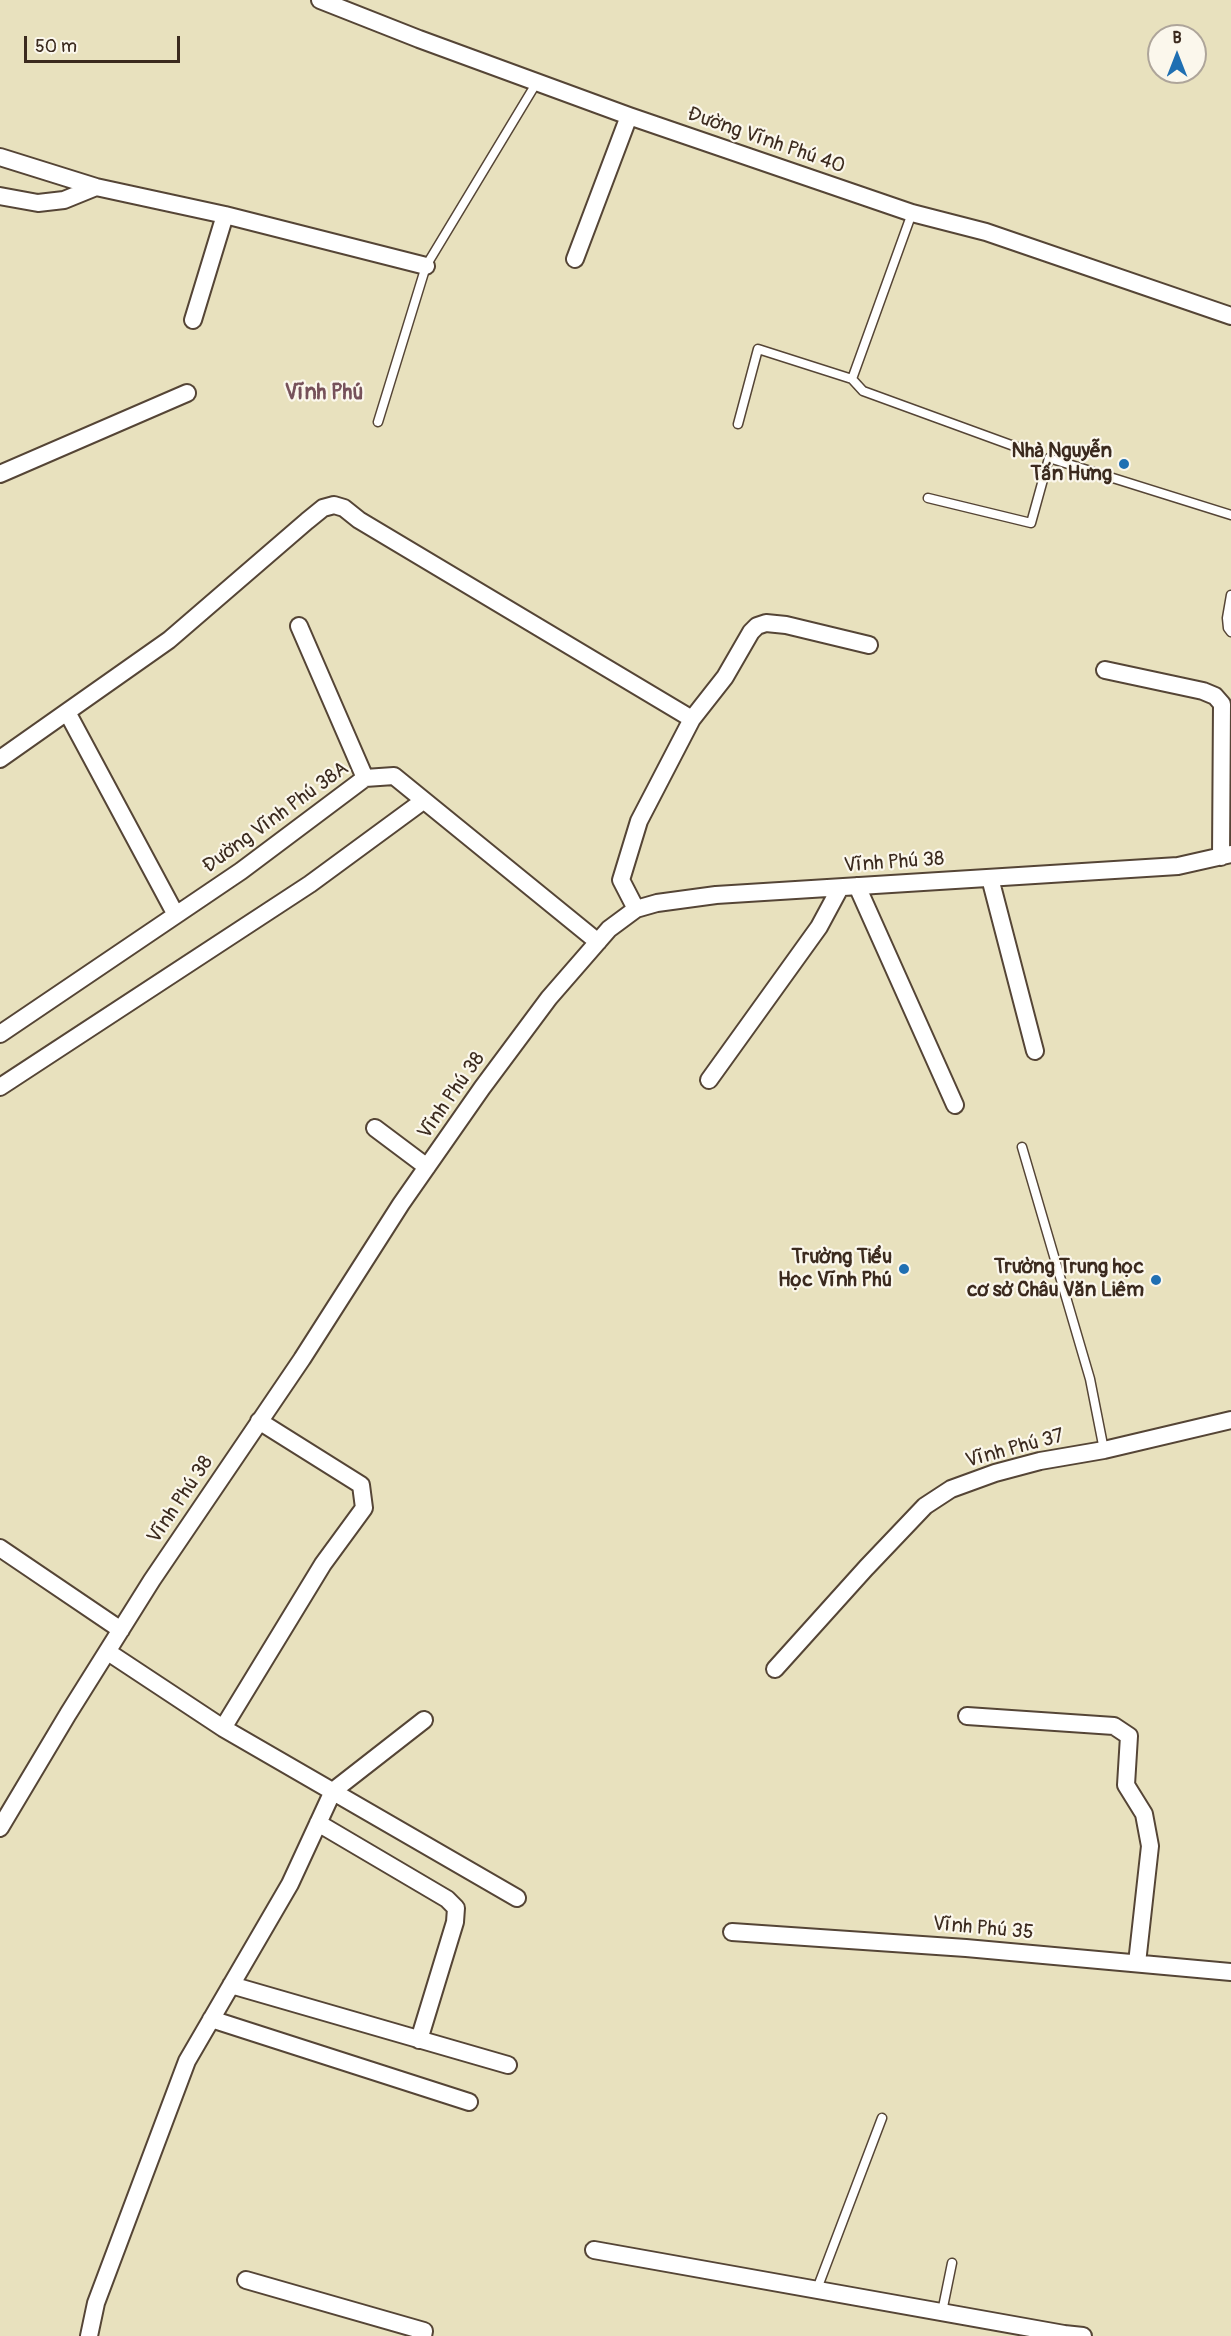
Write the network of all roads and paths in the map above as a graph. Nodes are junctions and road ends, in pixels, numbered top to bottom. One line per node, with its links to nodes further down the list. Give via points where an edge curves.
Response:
1 (320, 0): 2 (street, Đường Vĩnh Phú 40)
2 (537, 82): 3 (street, Đường Vĩnh Phú 40); 10 (lane)
3 (629, 116): 7 (street, Đường Vĩnh Phú 40); 9 (street)
4 (0, 157): 5 (street)
5 (96, 187): 6 (street, via 64,200 38,203); 8 (street)
6 (0, 196)
7 (912, 213): 11 (street, Đường Vĩnh Phú 40, via 987,232); 13 (lane)
8 (225, 214): 10 (street); 12 (street)
9 (575, 259)
10 (426, 266): 15 (lane)
11 (1231, 316)
12 (193, 320)
13 (852, 379): 16 (lane, via 758,348); 17 (lane, via 863,391)
14 (187, 393): 18 (street)
15 (378, 422)
16 (738, 424)
17 (1033, 453)
18 (0, 474)
19 (928, 498): 20 (lane, via 1031,524 1049,458)
20 (1231, 515)
21 (1231, 596): 23 (lane, via 1227,618)
22 (299, 626): 29 (street)
23 (1231, 632)
24 (869, 645): 27 (street, via 786,625 757,626)
25 (1105, 669): 31 (street, via 1203,691 1222,704)
26 (67, 712): 27 (street, via 170,640 307,521 323,508 334,505); 28 (street); 36 (street)
27 (692, 719): 35 (street, via 639,821 621,880)
28 (0, 759)
29 (364, 778): 30 (street, Đường Vĩnh Phú 38A, via 394,776); 36 (street, Đường Vĩnh Phú 38A)
30 (423, 801): 37 (street, Đường Vĩnh Phú 38A); 41 (street, via 310,884)
31 (1226, 855): 32 (street, Vĩnh Phú 38, via 1178,866)
32 (990, 878): 33 (street, Vĩnh Phú 38); 39 (street)
33 (858, 886): 34 (street, Vĩnh Phú 38); 42 (street)
34 (840, 888): 35 (street, Vĩnh Phú 38, via 716,896); 40 (street, via 819,927)
35 (636, 909): 37 (street, Vĩnh Phú 38)
36 (176, 915): 38 (street, Đường Vĩnh Phú 38A)
37 (598, 942): 45 (street, Vĩnh Phú 38, via 549,998)
38 (0, 1034)
39 (1035, 1052)
40 (709, 1080)
41 (0, 1086)
42 (955, 1105)
43 (375, 1128): 45 (street)
44 (1022, 1147): 48 (lane, via 1090,1379)
45 (427, 1167): 47 (street, Vĩnh Phú 38)
46 (1231, 1420): 48 (street, Vĩnh Phú 37)
47 (259, 1421): 50 (street, Vĩnh Phú 38); 55 (street, via 361,1485 364,1508 323,1564)
48 (1104, 1450): 52 (street, Vĩnh Phú 37, via 995,1473 951,1489 925,1506)
49 (0, 1548): 50 (street)
50 (121, 1630): 51 (street, Vĩnh Phú 38)
51 (108, 1652): 55 (street); 58 (street, Vĩnh Phú 38)
52 (775, 1669)
53 (968, 1716): 61 (street, via 1114,1726 1129,1736 1126,1785 1144,1814 1150,1846)
54 (424, 1720): 56 (street)
55 (223, 1728): 56 (street)
56 (333, 1791): 57 (street); 59 (street)
57 (318, 1823): 63 (street, via 290,1884); 65 (street, via 456,1908)
58 (0, 1828)
59 (517, 1898)
60 (732, 1932): 61 (street, Vĩnh Phú 35)
61 (1137, 1964): 62 (street, Vĩnh Phú 35)
62 (1231, 1972)
63 (231, 1985): 64 (street); 65 (street)
64 (211, 2019): 67 (street); 75 (street, via 186,2061 96,2303)
65 (419, 2040): 66 (street)
66 (508, 2065)
67 (469, 2102)
68 (882, 2118): 72 (lane)
69 (594, 2250): 72 (street)
70 (952, 2263): 73 (lane)
71 (246, 2280): 76 (street, via 424,2331)
72 (817, 2289): 73 (street)
73 (942, 2312): 74 (street)
74 (1064, 2335): 77 (street)
75 (89, 2336)
76 (423, 2336)
77 (1083, 2336)

